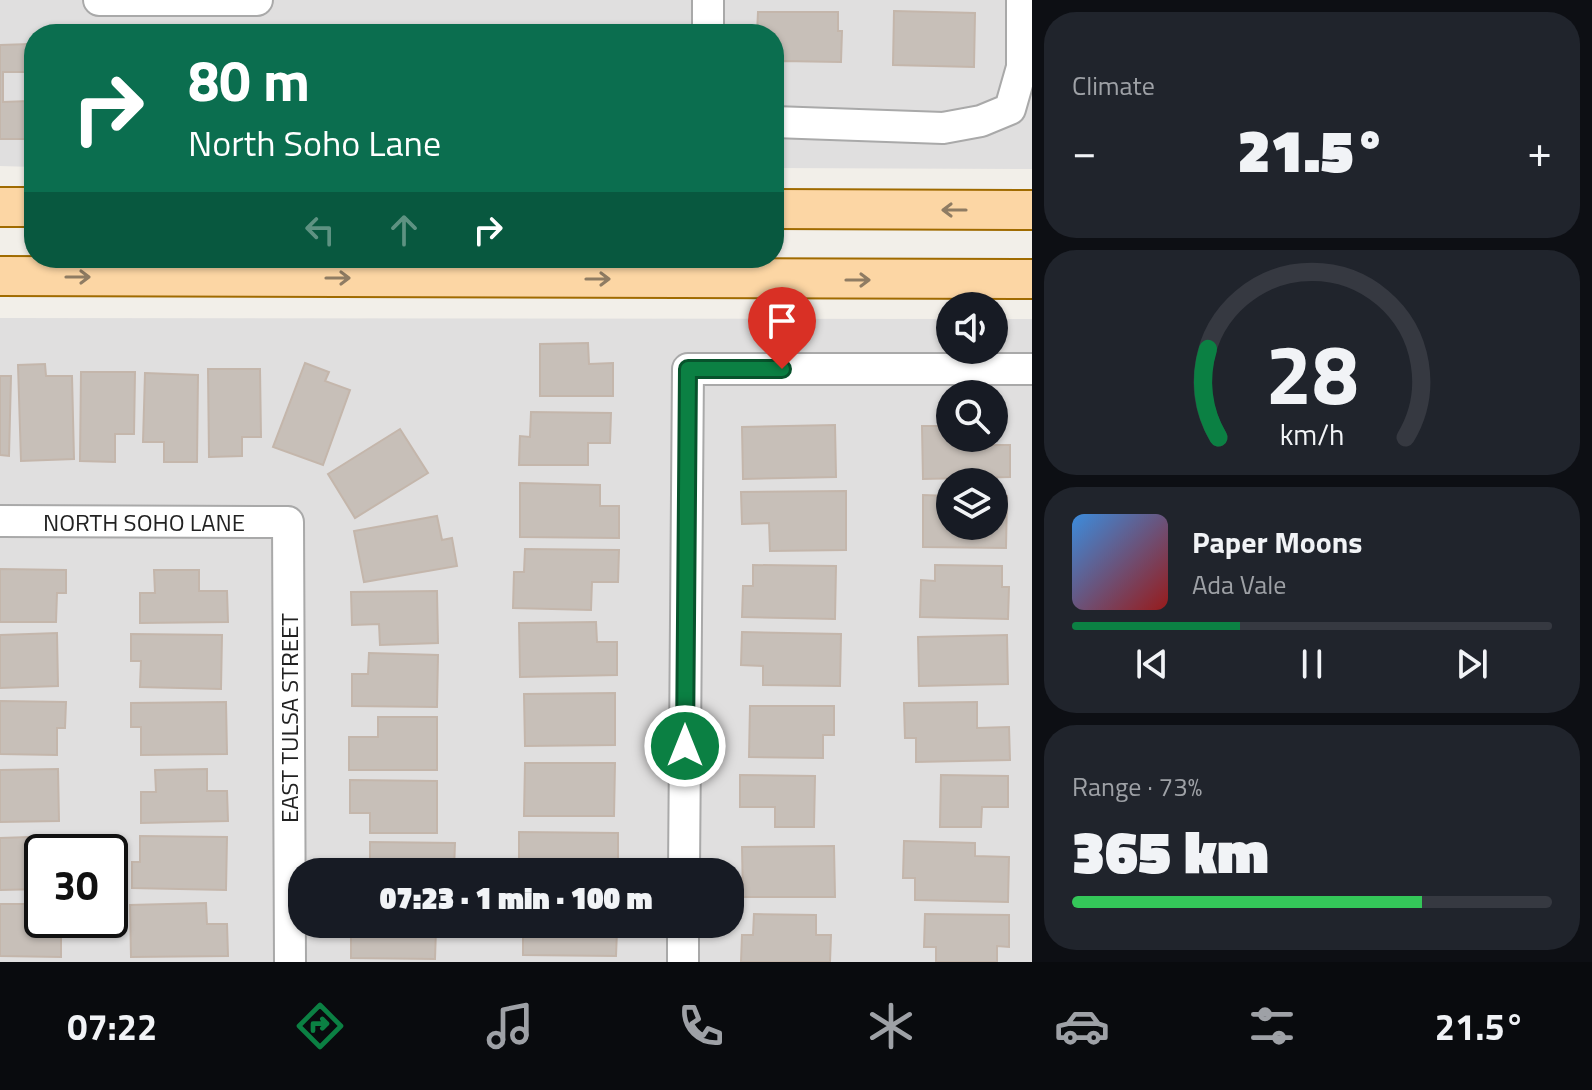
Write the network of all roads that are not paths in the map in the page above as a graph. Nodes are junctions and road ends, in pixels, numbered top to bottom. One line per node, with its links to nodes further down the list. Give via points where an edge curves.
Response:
1 (99, 0): 2 (street)
2 (257, 0)
3 (708, 0): 5 (street)
4 (1022, 0): 6 (street, via 1022,67 1010,109 943,128)
5 (708, 24)
6 (784, 122)
7 (0, 207): 8 (main road)
8 (24, 207)
9 (784, 209): 10 (main road, one-way to 9)
10 (1032, 210)
11 (0, 276): 12 (main road, one-way to 12)
12 (1032, 279)
13 (1032, 369): 16 (street, via 688,369)
14 (0, 521): 15 (street, NORTH SOHO LANE)
15 (288, 522): 18 (street, EAST TULSA STREET)
16 (684, 858)
17 (683, 938): 19 (street)
18 (290, 962)
19 (683, 962)

